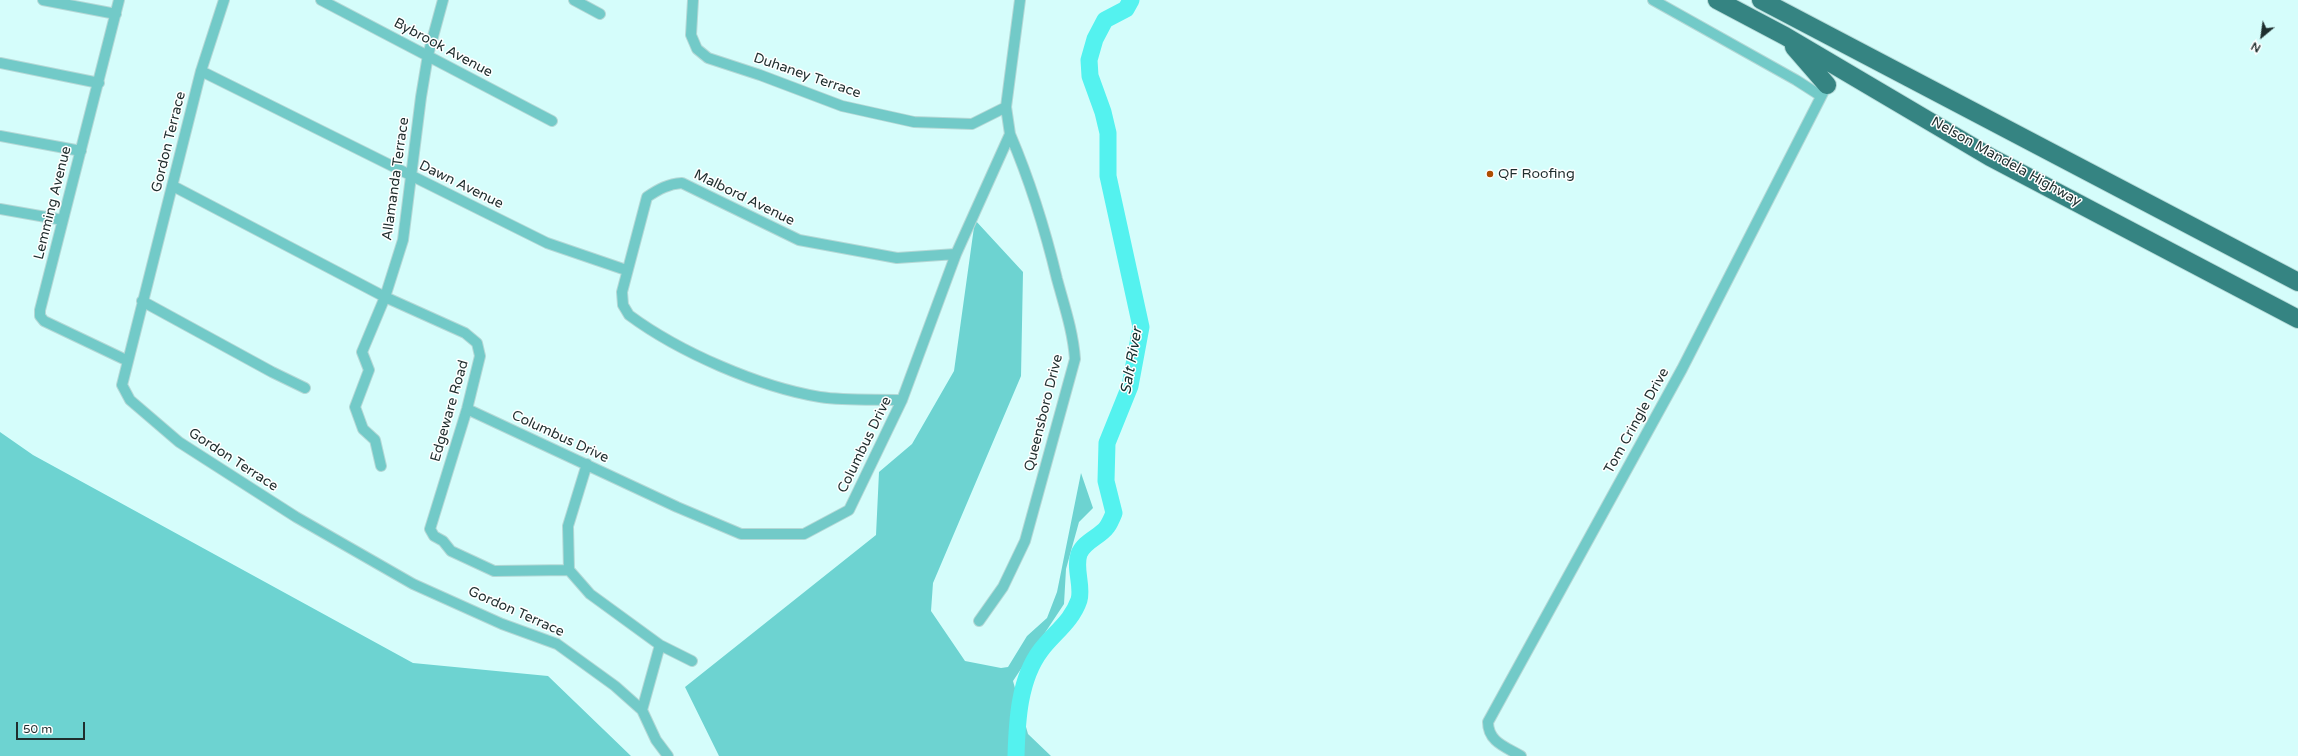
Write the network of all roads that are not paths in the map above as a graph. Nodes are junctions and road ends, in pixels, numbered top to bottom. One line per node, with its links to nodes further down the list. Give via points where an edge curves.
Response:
1 (43, 0): 12 (street)
2 (119, 0): 12 (street, Lemming Avenue)
3 (224, 0): 17 (street, Gordon Terrace)
4 (321, 0): 15 (street, Bybrook Avenue)
5 (443, 0): 15 (street, Allamanda Terrace)
6 (574, 0): 13 (street)
7 (693, 0): 20 (street, Duhaney Terrace, via 691,34 697,49 708,58 842,106 914,122 972,124)
8 (1020, 0): 20 (street)
9 (1653, 0): 19 (street, via 1789,76)
10 (1717, 0): 14 (highway, Nelson Mandela Highway)
11 (1760, 0): 31 (highway, Nelson Mandela Highway)
12 (116, 14): 18 (street, Lemming Avenue)
13 (600, 14)
14 (1784, 36): 19 (highway); 34 (highway, Nelson Mandela Highway, via 1990,157)
15 (428, 55): 21 (street, Bybrook Avenue); 25 (street, Allamanda Terrace)
16 (0, 63): 18 (street)
17 (201, 71): 25 (street, Dawn Avenue); 26 (street, Gordon Terrace)
18 (99, 83): 24 (street, Lemming Avenue)
19 (1824, 91): 47 (street, Tom Cringle Drive, via 1682,369 1488,722 1488,731 1494,739)
20 (1006, 108): 22 (street)
21 (552, 121)
22 (1010, 134): 29 (street, Columbus Drive); 42 (street, Queensboro Drive, via 1027,174 1048,243 1073,338 1075,358 1025,541 1003,587)
23 (0, 136): 24 (street)
24 (81, 151): 28 (street, Lemming Avenue)
25 (412, 176): 30 (street, Dawn Avenue, via 547,243); 32 (street, Allamanda Terrace, via 403,240)
26 (173, 186): 32 (street, Edgeware Road); 33 (street, Gordon Terrace)
27 (0, 209): 28 (street)
28 (63, 220): 35 (street, Lemming Avenue, via 40,316 44,321)
29 (956, 254): 30 (street, Malbord Avenue, via 897,258 799,240 682,183 672,183 647,197); 37 (street, Columbus Drive)
30 (626, 270): 37 (street, Malbord Avenue, via 622,292 623,305 629,315 703,358 769,386 821,397)
31 (2298, 282)
32 (385, 297): 38 (street, Edgeware Road, via 465,333 476,343 480,356); 40 (street, Allamanda Terrace, via 362,352 369,370 354,407 363,429 375,440)
33 (142, 301): 35 (street, Gordon Terrace); 36 (street)
34 (2298, 319)
35 (128, 361): 45 (street, Gordon Terrace, via 122,385 130,400 179,442 296,517 413,584 502,624 557,644 615,686)
36 (305, 388)
37 (902, 400): 39 (street, Columbus Drive, via 849,510 804,534 741,534)
38 (467, 409): 39 (street, Columbus Drive); 41 (street, Edgeware Road, via 430,529 434,536 451,551 494,571)
39 (587, 464): 41 (street, via 568,526)
40 (381, 466)
41 (569, 570): 43 (street, via 590,594)
42 (979, 621)
43 (660, 645): 44 (street); 45 (street)
44 (692, 661)
45 (642, 710): 46 (street, Gordon Terrace, via 656,740)
46 (668, 756)
47 (1521, 756)

